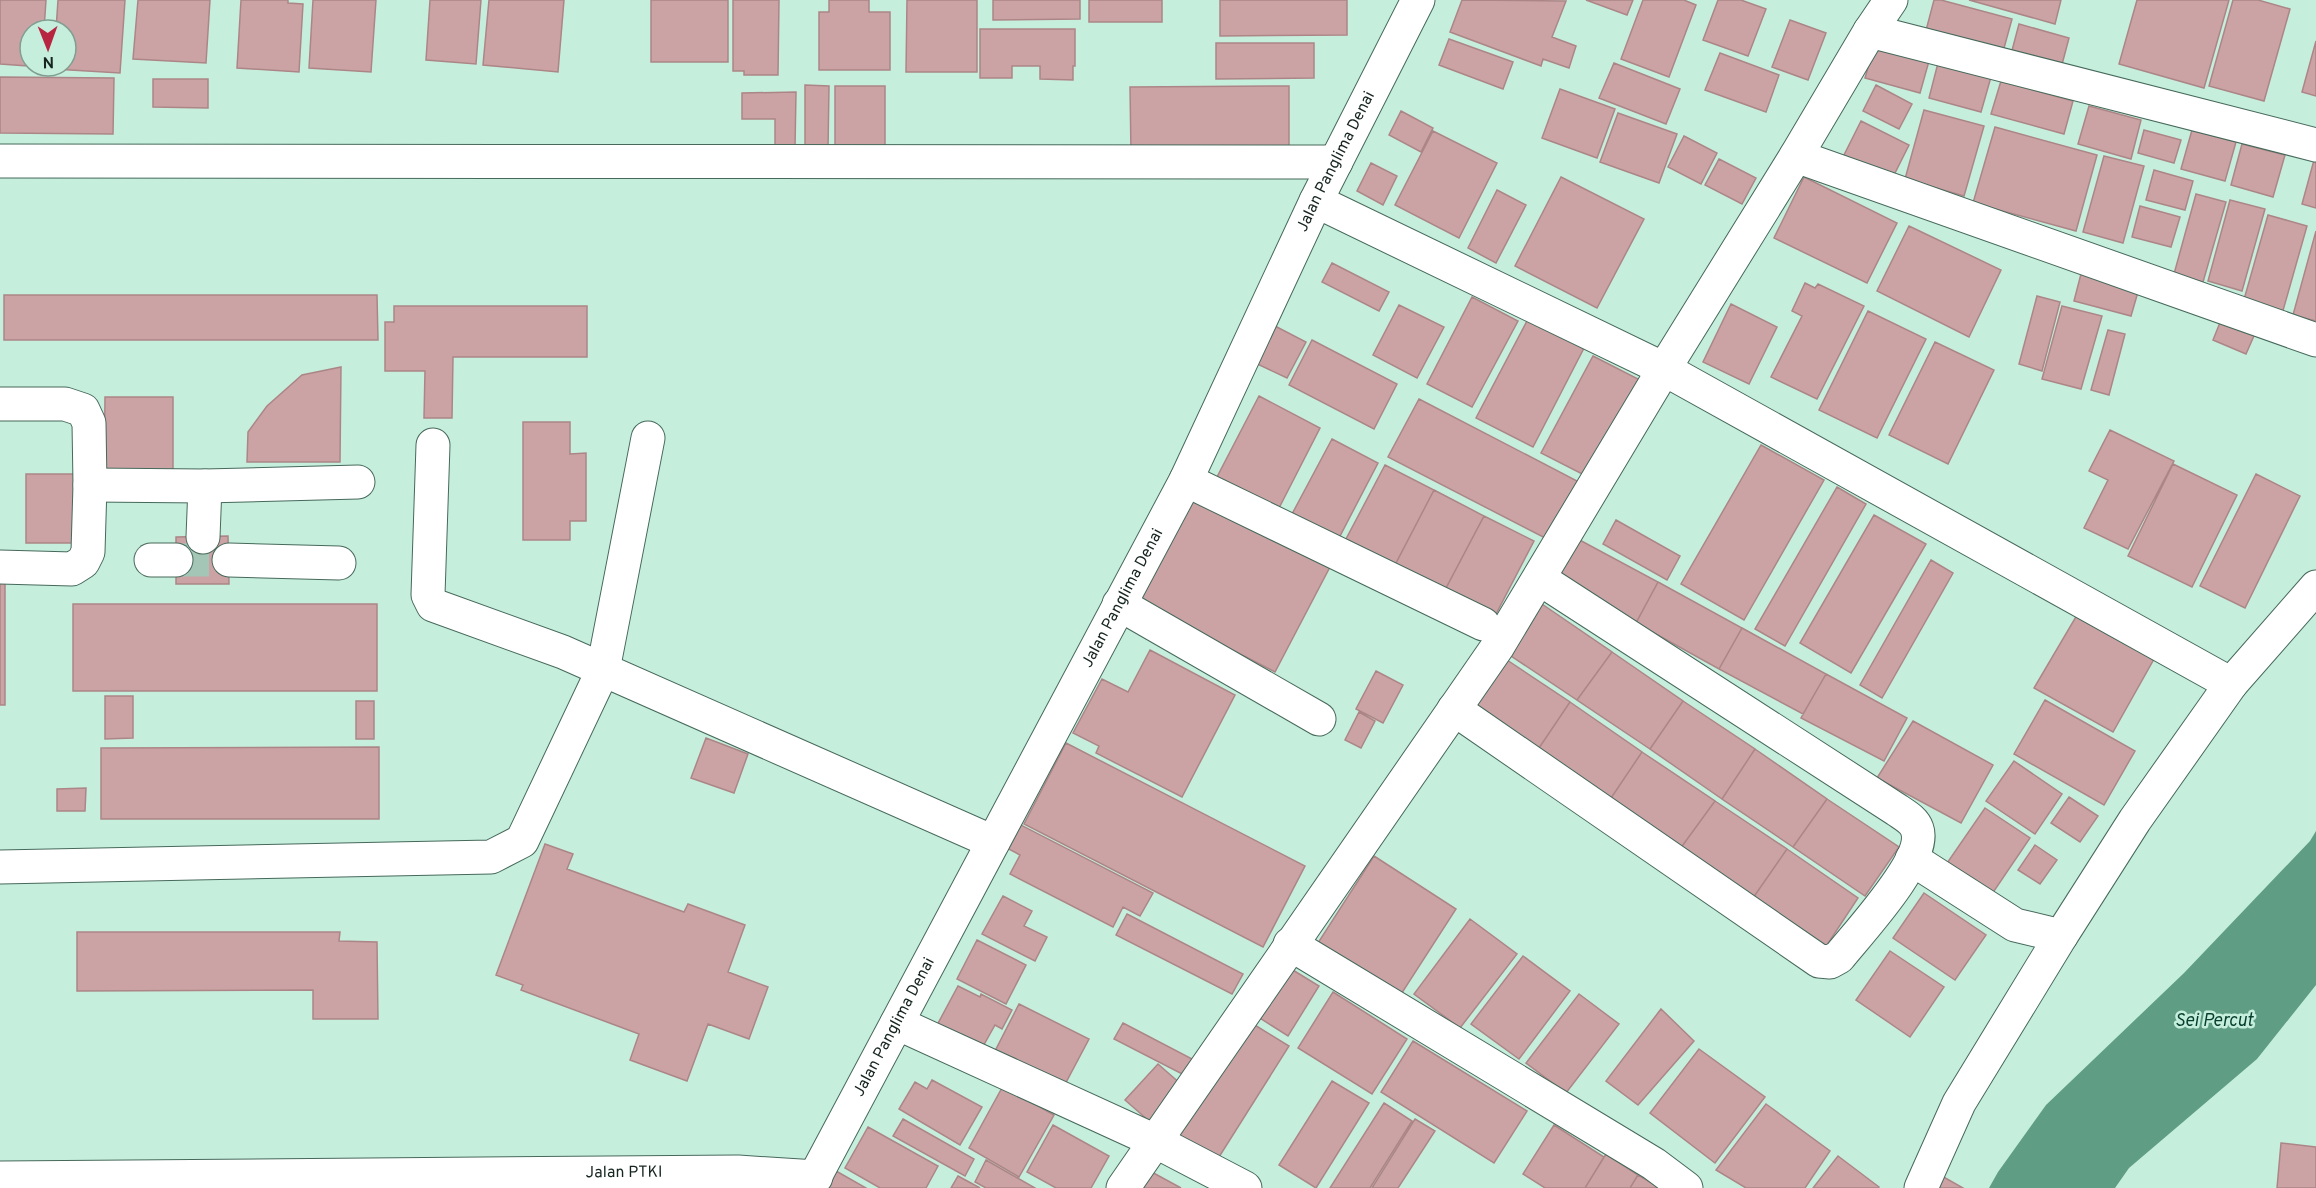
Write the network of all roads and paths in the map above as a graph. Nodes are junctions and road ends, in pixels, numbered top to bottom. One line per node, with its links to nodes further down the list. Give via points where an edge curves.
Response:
1 (1418, 0): 7 (street, Jalan Panglima Denai)
2 (1891, 0): 3 (street)
3 (1870, 31): 4 (street); 5 (street)
4 (2316, 145)
5 (1796, 156): 9 (street); 10 (street)
6 (0, 161): 7 (street)
7 (1336, 162): 8 (street, Jalan Panglima Denai)
8 (1316, 201): 10 (street); 14 (street, Jalan Panglima Denai)
9 (2316, 340)
10 (1664, 369): 22 (street); 27 (street)
11 (0, 404): 16 (street, via 64,404 83,410 89,423)
12 (648, 438): 26 (street)
13 (434, 445): 26 (street, via 428,596 433,605)
14 (1186, 480): 24 (street, Jalan Panglima Denai); 25 (street)
15 (358, 482): 17 (street)
16 (90, 485): 17 (street); 21 (street, via 88,552 83,562 72,568)
17 (205, 486): 18 (street)
18 (202, 537)
19 (229, 560): 20 (street)
20 (339, 563)
21 (0, 567)
22 (1540, 579): 28 (street); 31 (street, via 1897,810 1918,830)
23 (2316, 587): 27 (street)
24 (1119, 604): 29 (street); 30 (street, Jalan Panglima Denai)
25 (1483, 624)
26 (603, 670): 30 (street); 32 (street, via 522,841 491,857)
27 (2231, 684): 33 (street, via 2135,820)
28 (1454, 709): 31 (street, via 1819,961 1830,962 1839,957 1892,893); 34 (street)
29 (1319, 719)
30 (993, 842): 35 (street, Jalan Panglima Denai)
31 (1912, 859): 33 (street, via 2015,926)
32 (0, 867)
33 (2061, 936): 42 (street, via 1959,1103)
34 (1290, 944): 36 (street); 41 (street, via 1654,1164)
35 (897, 1023): 36 (street); 38 (street, Jalan Panglima Denai)
36 (1155, 1141): 39 (street); 40 (street)
37 (0, 1178): 38 (street, Jalan PTKI, via 738,1172)
38 (813, 1182)
39 (1123, 1188)
40 (1245, 1188)
41 (1686, 1188)
42 (1921, 1188)

